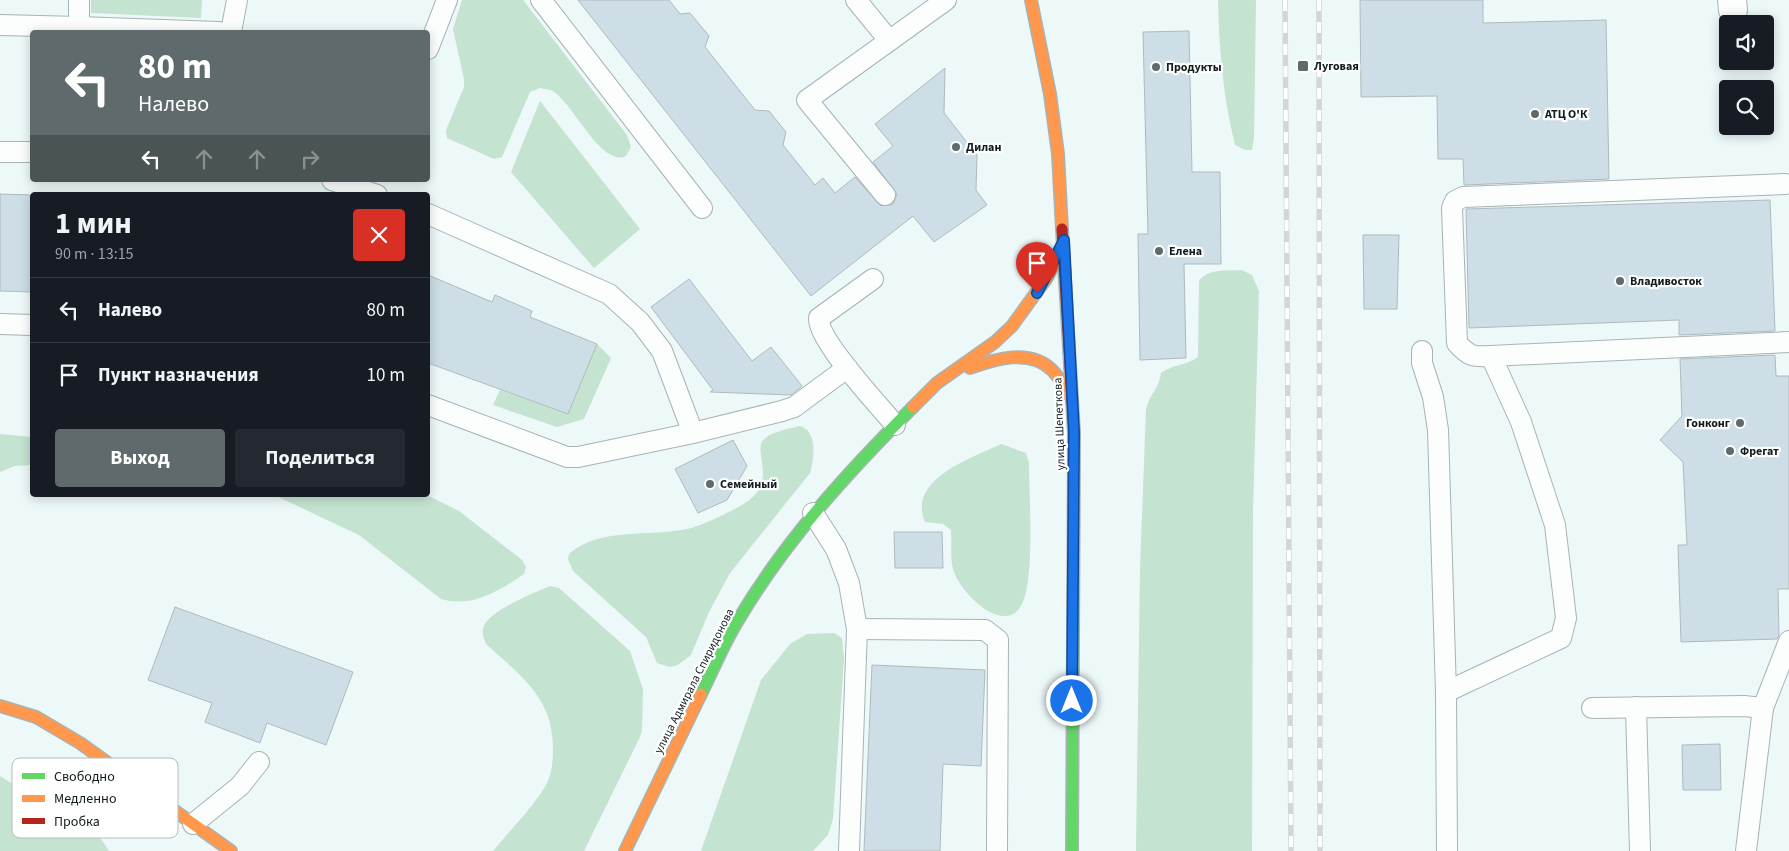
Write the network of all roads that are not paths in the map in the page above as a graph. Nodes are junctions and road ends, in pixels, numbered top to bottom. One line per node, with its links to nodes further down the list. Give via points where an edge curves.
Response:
1 (79, 0): 9 (lane)
2 (237, 0): 11 (lane)
3 (447, 0): 13 (lane)
4 (540, 0): 20 (lane)
5 (856, 0): 12 (lane)
6 (946, 0): 12 (lane)
7 (1031, 0): 22 (main road, улица Шепеткова, via 1050,94)
8 (0, 25): 9 (lane)
9 (79, 27): 10 (lane)
10 (162, 30)
11 (231, 30)
12 (888, 39): 19 (lane, via 807,100)
13 (430, 43)
14 (0, 152): 15 (lane)
15 (30, 152)
16 (338, 182): 18 (lane)
17 (1785, 184): 28 (lane, via 1463,197 1455,201 1452,208 1457,343 1466,354)
18 (368, 192)
19 (885, 195)
20 (702, 208)
21 (430, 215): 34 (lane, via 610,294 640,322 662,351)
22 (1064, 240): 30 (main road, улица Адмирала Спиридонова, via 1046,279 1012,326 995,342); 31 (main road, улица Шепеткова)
23 (873, 279): 29 (lane, via 819,318 822,334)
24 (0, 324): 25 (lane)
25 (30, 325)
26 (1789, 342): 28 (lane)
27 (1422, 351): 38 (lane, via 1438,430)
28 (1491, 356): 38 (lane, via 1521,422 1555,525 1566,618 1561,638)
29 (847, 368): 33 (lane); 34 (lane, via 794,407)
30 (943, 378): 31 (main road, улица Адмирала Спиридонова, via 983,362 1018,356 1049,367); 33 (main road, улица Адмирала Спиридонова)
31 (1072, 399): 51 (main road, улица Шепеткова)
32 (430, 406): 34 (lane, via 567,457)
33 (895, 425): 35 (main road, улица Адмирала Спиридонова)
34 (693, 434)
35 (813, 513): 36 (lane, via 836,550 849,583); 48 (main road, улица Адмирала Спиридонова, via 736,623)
36 (857, 629): 49 (lane); 50 (lane, via 985,630 998,640)
37 (1789, 641): 42 (lane)
38 (1446, 692): 52 (lane)
39 (0, 706): 43 (main road, via 36,717)
40 (1636, 707): 41 (lane); 42 (lane); 53 (lane)
41 (1592, 708)
42 (1763, 708): 54 (lane)
43 (101, 758)
44 (258, 762): 46 (lane, via 240,786)
45 (178, 813): 46 (main road)
46 (193, 824): 47 (main road)
47 (231, 851)
48 (625, 851)
49 (849, 851)
50 (997, 851)
51 (1072, 851)
52 (1447, 851)
53 (1640, 851)
54 (1746, 851)

